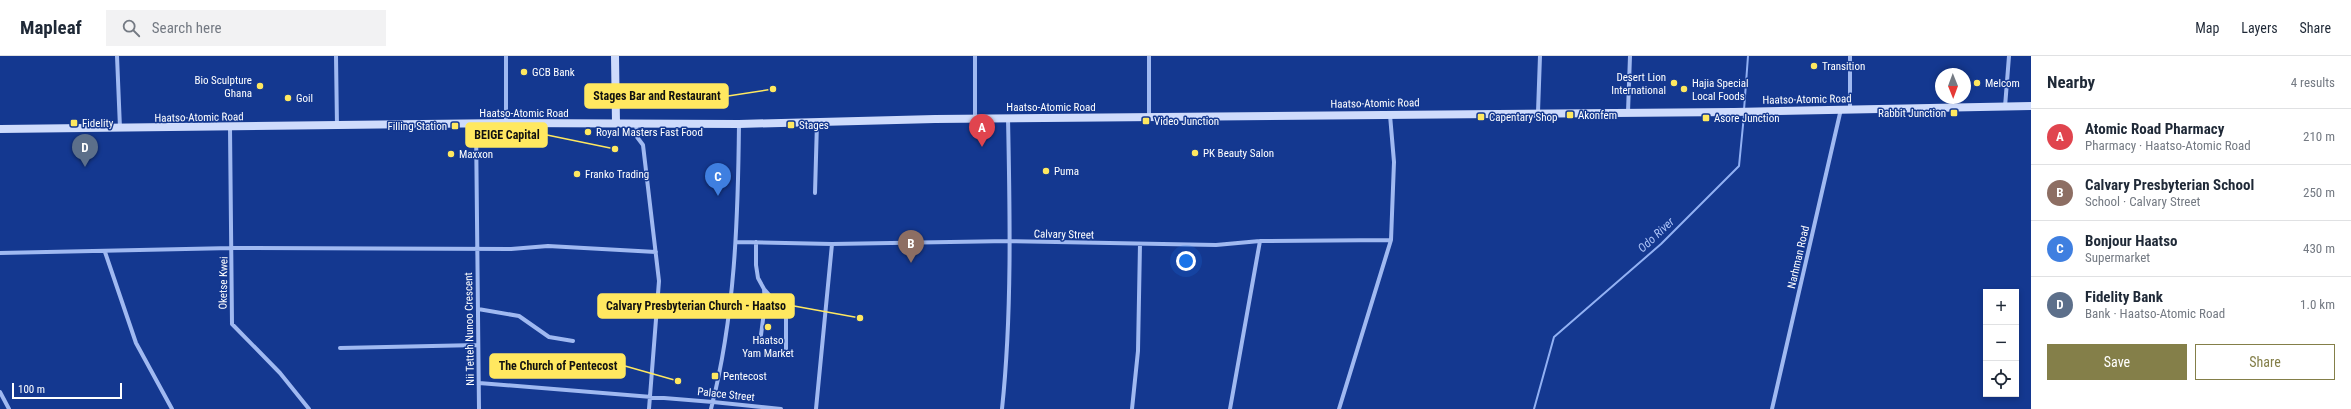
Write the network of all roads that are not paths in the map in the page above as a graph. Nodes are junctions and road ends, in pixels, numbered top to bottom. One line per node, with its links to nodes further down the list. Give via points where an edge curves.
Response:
1 (117, 56): 29 (street)
2 (336, 56): 27 (street)
3 (506, 56): 25 (street)
4 (615, 56): 22 (main road)
5 (975, 56): 20 (street)
6 (1150, 56): 19 (street)
7 (1540, 56): 15 (street)
8 (1630, 56): 16 (street)
9 (1850, 56): 13 (street)
10 (2009, 56): 11 (street)
11 (2005, 106): 12 (main road, Haatso-Atomic Road); 13 (main road, Haatso-Atomic Road)
12 (2031, 106)
13 (1850, 108): 14 (main road, Haatso-Atomic Road)
14 (1841, 109): 16 (main road, Haatso-Atomic Road); 67 (street, Narhman Road)
15 (1538, 112): 16 (main road, Haatso-Atomic Road); 17 (main road, Haatso-Atomic Road)
16 (1628, 112)
17 (1390, 114): 19 (main road, Haatso-Atomic Road); 32 (street, via 1394,162)
18 (1008, 118): 19 (main road, Haatso-Atomic Road); 20 (main road, Haatso-Atomic Road); 33 (street)
19 (1149, 118)
20 (975, 119): 21 (main road, Haatso-Atomic Road)
21 (817, 122): 26 (main road, Haatso-Atomic Road); 31 (street)
22 (616, 123): 23 (main road, Haatso-Atomic Road); 25 (main road, Haatso-Atomic Road)
23 (636, 123): 26 (main road, Haatso-Atomic Road); 42 (street, via 637,137 643,146)
24 (476, 124): 25 (main road, Haatso-Atomic Road); 27 (main road, Haatso-Atomic Road); 40 (street, Nii Tetteh Nunoo Crescent)
25 (506, 124)
26 (739, 124): 35 (street)
27 (337, 126): 28 (main road, Haatso-Atomic Road)
28 (230, 128): 29 (main road, Haatso-Atomic Road); 39 (street, Oketse Kwei)
29 (120, 129): 30 (main road, Haatso-Atomic Road)
30 (0, 130)
31 (815, 193)
32 (1391, 240): 34 (street, Calvary Street); 66 (street)
33 (1009, 241): 37 (street, Calvary Street); 38 (street, Calvary Street); 63 (street)
34 (1260, 241): 38 (street, Calvary Street, via 1216,245); 65 (street)
35 (736, 242): 36 (street, Calvary Street); 54 (street, via 727,330)
36 (756, 242): 37 (street, Calvary Street); 44 (street, via 758,278)
37 (832, 244): 62 (street)
38 (1140, 244): 64 (street, via 1138,351)
39 (232, 248): 40 (street); 41 (street); 57 (street, Oketse Kwei, via 232,324 280,373)
40 (476, 249): 42 (street, via 548,246); 45 (street, Nii Tetteh Nunoo Crescent)
41 (105, 252): 43 (street); 56 (street, via 136,343)
42 (656, 252): 53 (street, via 658,308)
43 (0, 253)
44 (764, 289): 46 (street, via 765,304); 50 (street, via 786,314)
45 (478, 309): 47 (street, via 519,316 550,337); 48 (street, Nii Tetteh Nunoo Crescent)
46 (760, 335)
47 (573, 341)
48 (478, 345): 49 (street); 51 (street, Nii Tetteh Nunoo Crescent)
49 (340, 348)
50 (786, 350)
51 (479, 383): 53 (street, Palace Street); 58 (street, Nii Tetteh Nunoo Crescent)
52 (0, 392): 55 (street)
53 (650, 396): 54 (street, Palace Street); 59 (street)
54 (713, 402): 60 (street); 61 (street, Palace Street)
55 (9, 409)
56 (172, 409)
57 (309, 409)
58 (480, 409)
59 (649, 409)
60 (711, 409)
61 (781, 409)
62 (816, 409)
63 (1002, 409)
64 (1132, 409)
65 (1230, 409)
66 (1339, 409)
67 (1772, 409)

